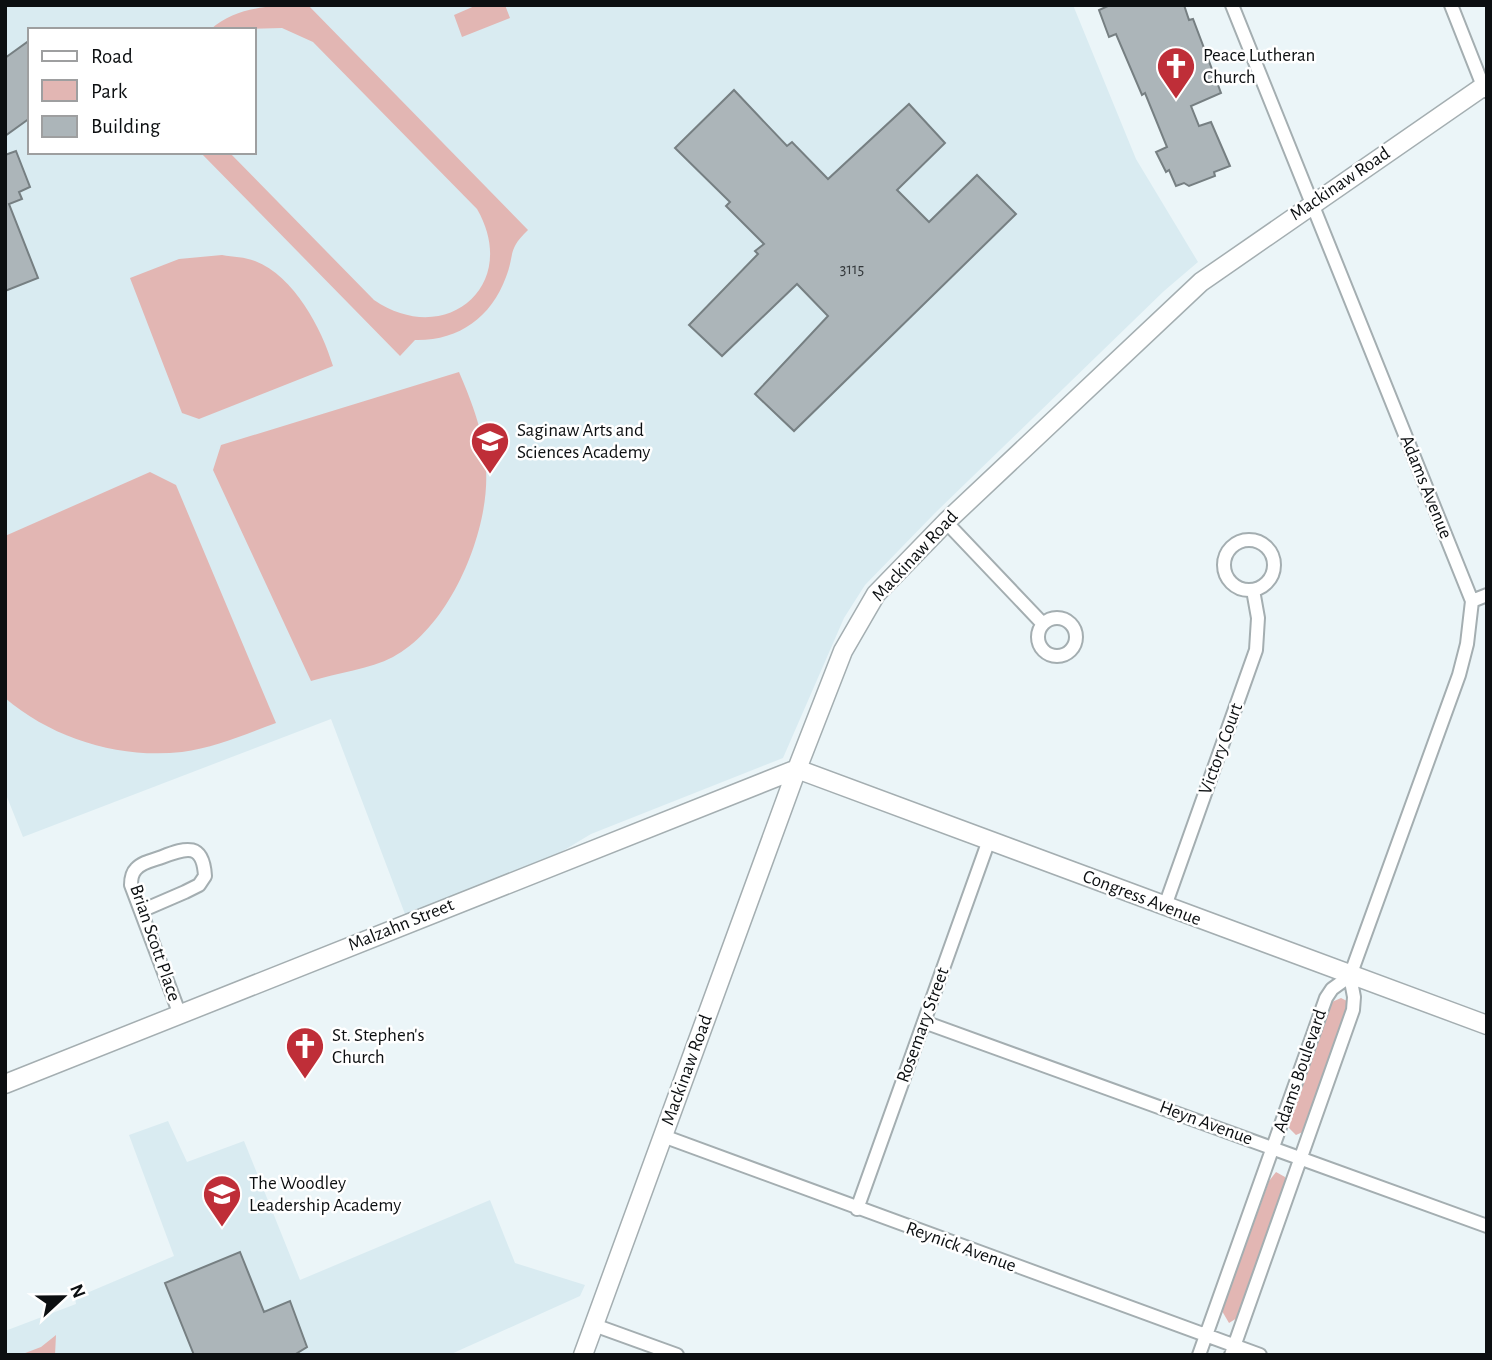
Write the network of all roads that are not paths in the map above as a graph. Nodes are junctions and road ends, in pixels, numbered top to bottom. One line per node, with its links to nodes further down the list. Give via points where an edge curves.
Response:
1 (1232, 5): 4 (street, Adams Avenue)
2 (1451, 5): 3 (street)
3 (1486, 88): 4 (street, Mackinaw Road)
4 (1311, 204): 5 (street, Mackinaw Road, via 1201,282); 8 (street, Adams Avenue)
5 (946, 522): 9 (street); 10 (street, Mackinaw Road, via 876,594 855,626)
6 (1253, 590): 6 (street, via 1272,575 1273,559 1265,546 1251,539 1228,549 1225,574 1237,587); 12 (street, Victory Court, via 1258,618 1256,650)
7 (1487, 595): 8 (street)
8 (1472, 601): 14 (street, Adams Avenue, via 1459,676)
9 (1043, 624)
10 (797, 769): 11 (street, Congress Avenue); 15 (street, Malzahn Street); 19 (street, Mackinaw Road)
11 (989, 840): 12 (street, Congress Avenue); 16 (street, Rosemary Street)
12 (1165, 906): 14 (street, Congress Avenue)
13 (141, 911): 13 (street, Brian Scott Place, via 131,885 134,871 186,849 195,850 204,863 205,876 199,885); 15 (street, Brian Scott Place)
14 (1350, 975): 17 (street, Congress Avenue); 20 (street, Adams Boulevard, via 1326,998); 21 (street, Adams Boulevard, via 1353,1010)
15 (180, 1015): 18 (street, Malzahn Street)
16 (924, 1022): 20 (street, Heyn Avenue); 22 (street, Rosemary Street)
17 (1487, 1025)
18 (5, 1084)
19 (663, 1136): 22 (street, Reynick Avenue); 24 (street, Mackinaw Road)
20 (1273, 1147): 21 (street, Heyn Avenue); 25 (street, Adams Boulevard)
21 (1302, 1159): 23 (street, Heyn Avenue); 26 (street, Adams Boulevard)
22 (857, 1209): 25 (street, Reynick Avenue)
23 (1487, 1226)
24 (594, 1325): 27 (street, Mackinaw Road); 28 (street)
25 (1206, 1334): 26 (street, Reynick Avenue); 29 (street, Adams Boulevard)
26 (1233, 1350): 30 (street, Reynick Avenue)
27 (583, 1355)
28 (677, 1355)
29 (1199, 1355)
30 (1260, 1355)

